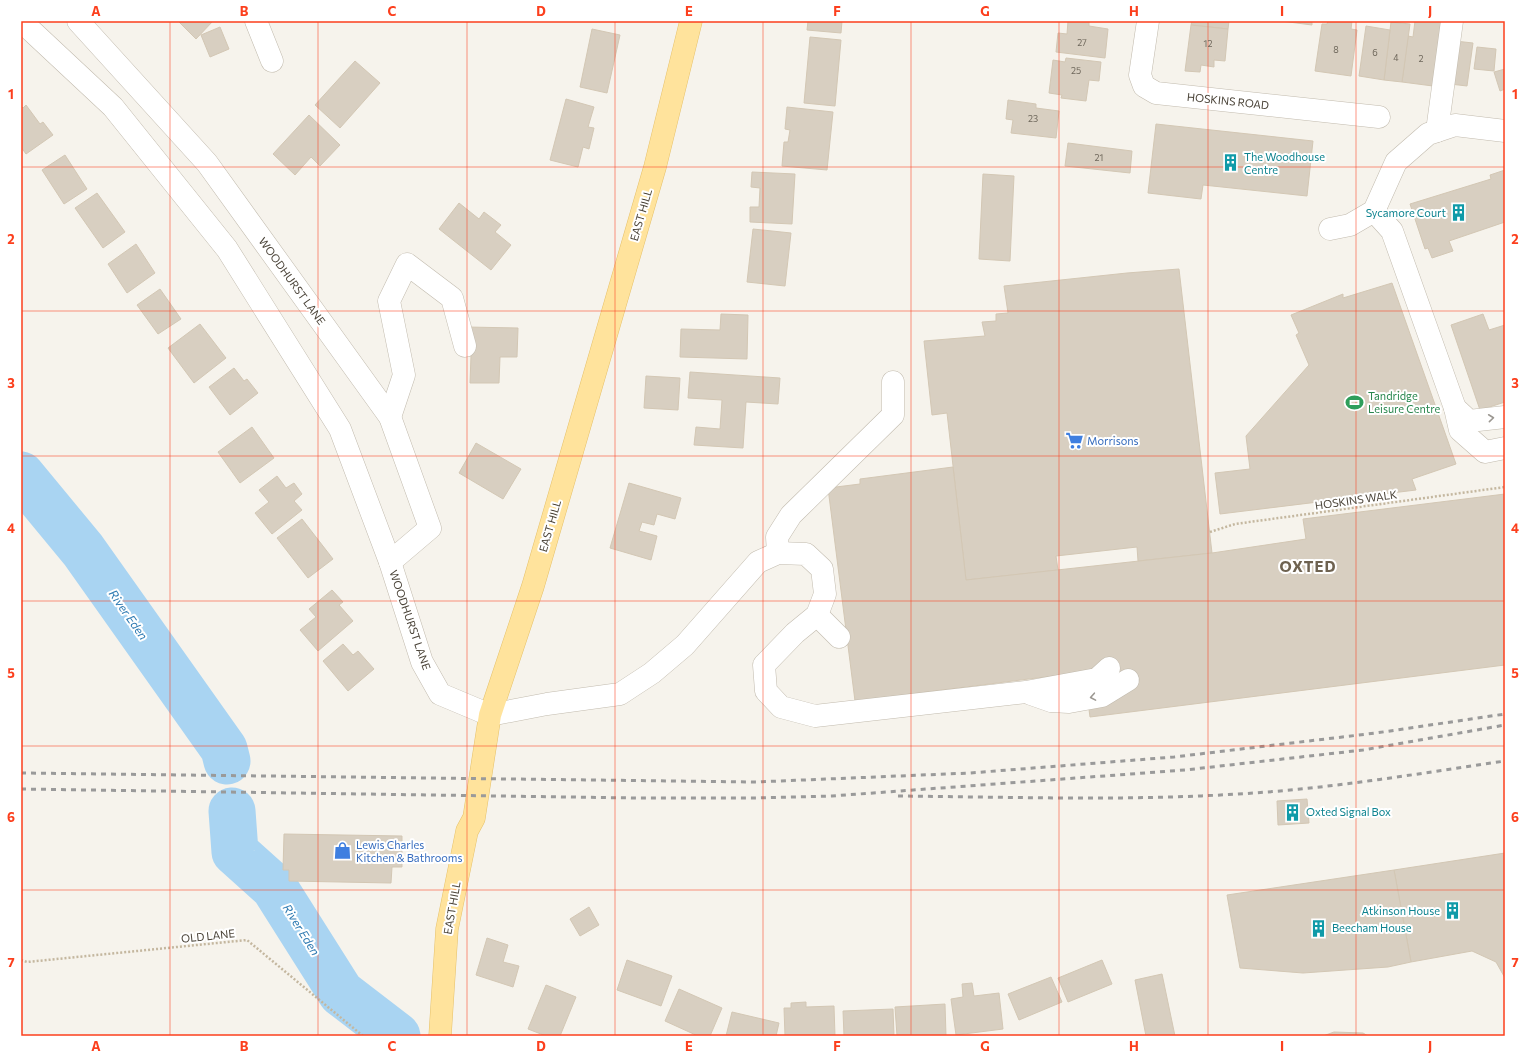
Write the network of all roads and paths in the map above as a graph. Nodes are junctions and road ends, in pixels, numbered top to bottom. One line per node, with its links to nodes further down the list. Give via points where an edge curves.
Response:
1 (78, 21): 16 (street, WOODHURST LANE, via 207,162)
2 (256, 21): 7 (street)
3 (691, 21): 28 (main road, EAST HILL, via 655,167 533,586)
4 (1148, 21): 8 (street, HOSKINS ROAD, via 1140,75 1144,86 1156,93)
5 (1452, 21): 9 (street)
6 (25, 34): 22 (street, WOODHURST LANE, via 113,107 227,249 340,429)
7 (272, 61)
8 (1379, 117)
9 (1438, 131): 10 (street, via 1455,125); 11 (street, via 1428,134 1396,162)
10 (1505, 131)
11 (1374, 211): 12 (street, via 1350,225); 15 (street, via 1392,231)
12 (1330, 229)
13 (465, 346): 16 (street, via 452,298 407,264 389,301 404,376)
14 (893, 382): 21 (street, via 893,415 791,515 777,537)
15 (1455, 408): 17 (street, one-way to 17, via 1468,421); 18 (street, via 1460,430)
16 (390, 417): 22 (street, WOODHURST LANE, via 430,528)
17 (1505, 417)
18 (1499, 453)
19 (1505, 487): 20 (path, HOSKINS WALK, via 1235,524)
20 (1210, 532)
21 (778, 553): 23 (street, via 806,554 822,569 825,594); 28 (street, via 758,562 685,645 652,673 620,694)
22 (390, 562): 28 (street, WOODHURST LANE, via 422,662 440,694)
23 (817, 615): 24 (street); 27 (street, via 795,633 764,665 766,691 781,707 815,716)
24 (839, 637)
25 (1109, 668): 27 (street, via 1097,679)
26 (1128, 680): 27 (street, one-way to 27, via 1102,696 1069,702 1051,701)
27 (1026, 692)
28 (490, 715): 31 (main road, EAST HILL, via 474,818 466,831 447,929)
29 (21, 960): 30 (path, OLD LANE, via 27,962 246,940)
30 (363, 1036)
31 (440, 1036)

